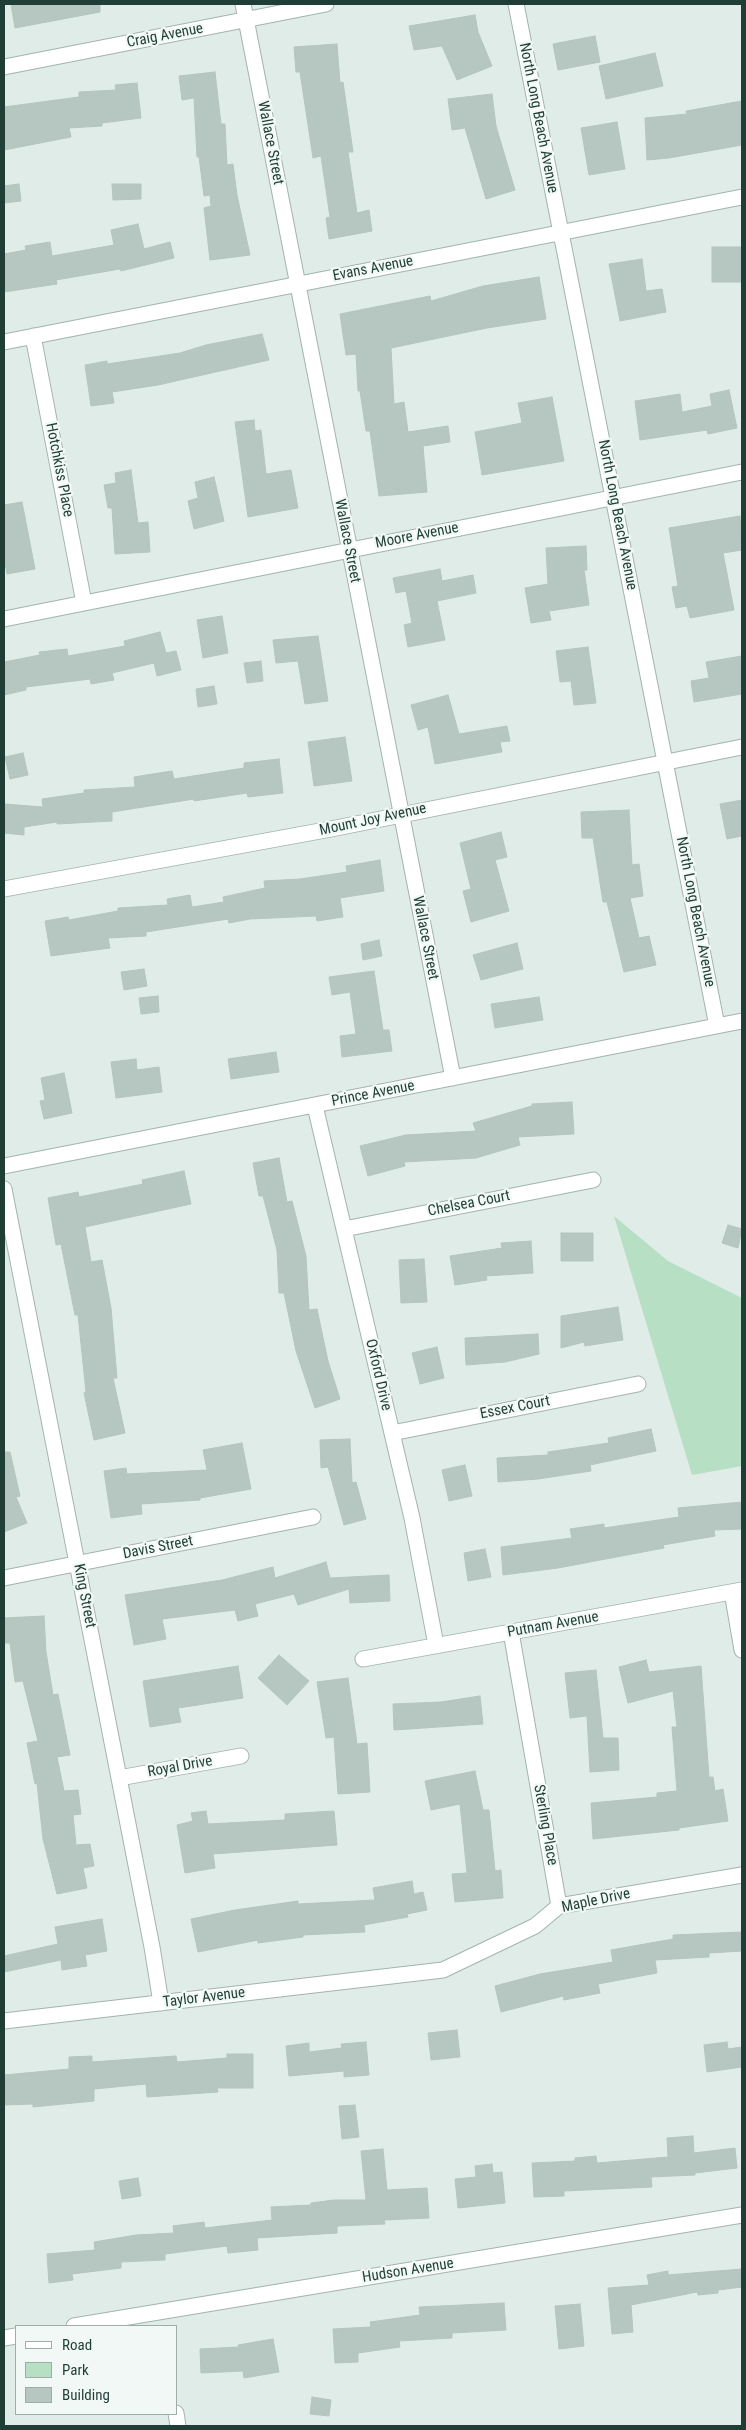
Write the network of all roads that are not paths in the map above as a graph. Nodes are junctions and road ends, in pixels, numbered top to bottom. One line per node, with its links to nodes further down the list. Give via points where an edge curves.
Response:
1 (243, 4): 4 (street, Wallace Street)
2 (326, 4): 4 (street, Craig Avenue)
3 (516, 4): 7 (street, North Long Beach Avenue)
4 (246, 20): 5 (street, Craig Avenue); 8 (street, Wallace Street)
5 (4, 67)
6 (742, 197): 7 (street, Evans Avenue)
7 (561, 233): 8 (street, Evans Avenue); 12 (street, North Long Beach Avenue)
8 (297, 284): 9 (street, Evans Avenue); 13 (street, Wallace Street)
9 (33, 336): 10 (street, Evans Avenue); 14 (street, Hotchkiss Place)
10 (4, 342)
11 (742, 472): 12 (street, Moore Avenue)
12 (614, 497): 13 (street, Moore Avenue); 17 (street, North Long Beach Avenue)
13 (349, 549): 14 (street, Moore Avenue); 18 (street, Wallace Street)
14 (84, 604): 15 (street, Moore Avenue)
15 (4, 619)
16 (742, 747): 17 (street, Mount Joy Avenue)
17 (665, 762): 18 (street, Mount Joy Avenue); 21 (street, North Long Beach Avenue)
18 (401, 814): 19 (street, Mount Joy Avenue); 22 (street, Wallace Street)
19 (4, 890)
20 (742, 1021): 21 (street, Prince Avenue)
21 (717, 1026): 22 (street, Prince Avenue)
22 (453, 1078): 23 (street, Prince Avenue)
23 (315, 1106): 24 (street, Prince Avenue); 27 (street, Oxford Drive)
24 (4, 1166)
25 (593, 1180): 27 (street, Chelsea Court)
26 (4, 1189): 31 (street, King Street)
27 (344, 1229): 29 (street, Oxford Drive)
28 (638, 1384): 29 (street, Essex Court)
29 (392, 1433): 35 (street, Oxford Drive)
30 (313, 1517): 31 (street, Davis Street)
31 (77, 1564): 32 (street, Davis Street); 39 (street, King Street)
32 (4, 1578)
33 (737, 1591): 34 (street, Putnam Avenue); 36 (street)
34 (511, 1632): 35 (street, Putnam Avenue); 41 (street, Sterling Place)
35 (436, 1646): 37 (street, Putnam Avenue)
36 (742, 1650)
37 (363, 1659)
38 (241, 1756): 39 (street, Royal Drive)
39 (119, 1778): 43 (street, King Street)
40 (742, 1875): 41 (street, Maple Drive)
41 (559, 1906): 42 (street, Maple Drive, via 535,1926 443,1970)
42 (404, 1975): 43 (street, Taylor Avenue)
43 (161, 2003): 44 (street, Taylor Avenue)
44 (4, 2021)
45 (742, 2215): 46 (street, Hudson Avenue)
46 (161, 2319): 47 (street, Hudson Avenue)
47 (86, 2325)

